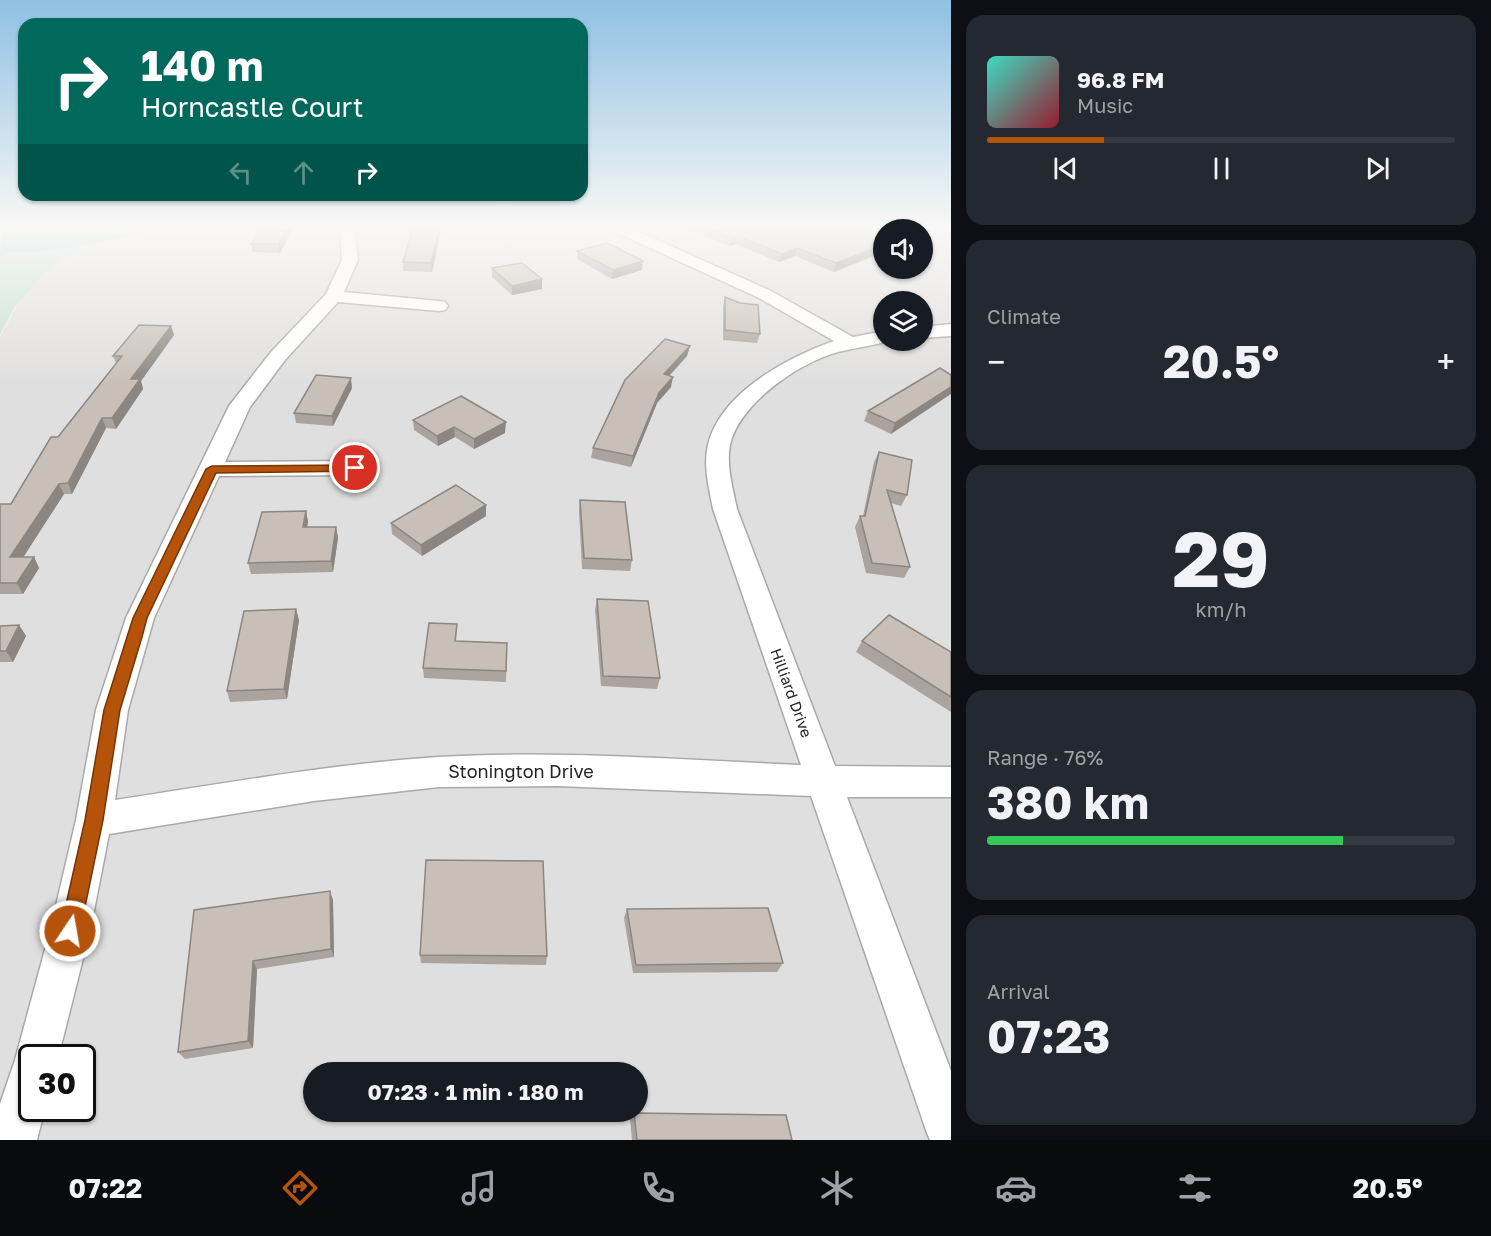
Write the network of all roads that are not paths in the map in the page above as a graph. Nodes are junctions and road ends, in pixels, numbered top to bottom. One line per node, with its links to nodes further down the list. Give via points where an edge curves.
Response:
1 (341, 279): 3 (street)
2 (733, 279): 8 (street, via 804,314)
3 (334, 296): 4 (street); 10 (street, via 246,397)
4 (439, 306)
5 (951, 330): 6 (street)
6 (933, 332)
7 (873, 339): 8 (street, Hilliard Drive)
8 (851, 344): 11 (street, Hilliard Drive, via 812,355 758,389 725,429 718,457 725,509)
9 (355, 468): 10 (street)
10 (212, 469): 13 (street, via 140,618 112,710)
11 (823, 782): 12 (street, Stonington Drive); 13 (street, Stonington Drive, via 557,771 439,772 314,784); 16 (street, Hilliard Drive)
12 (951, 782)
13 (94, 820): 14 (street)
14 (40, 1044)
15 (18, 1122): 17 (street)
16 (951, 1133)
17 (13, 1140)

